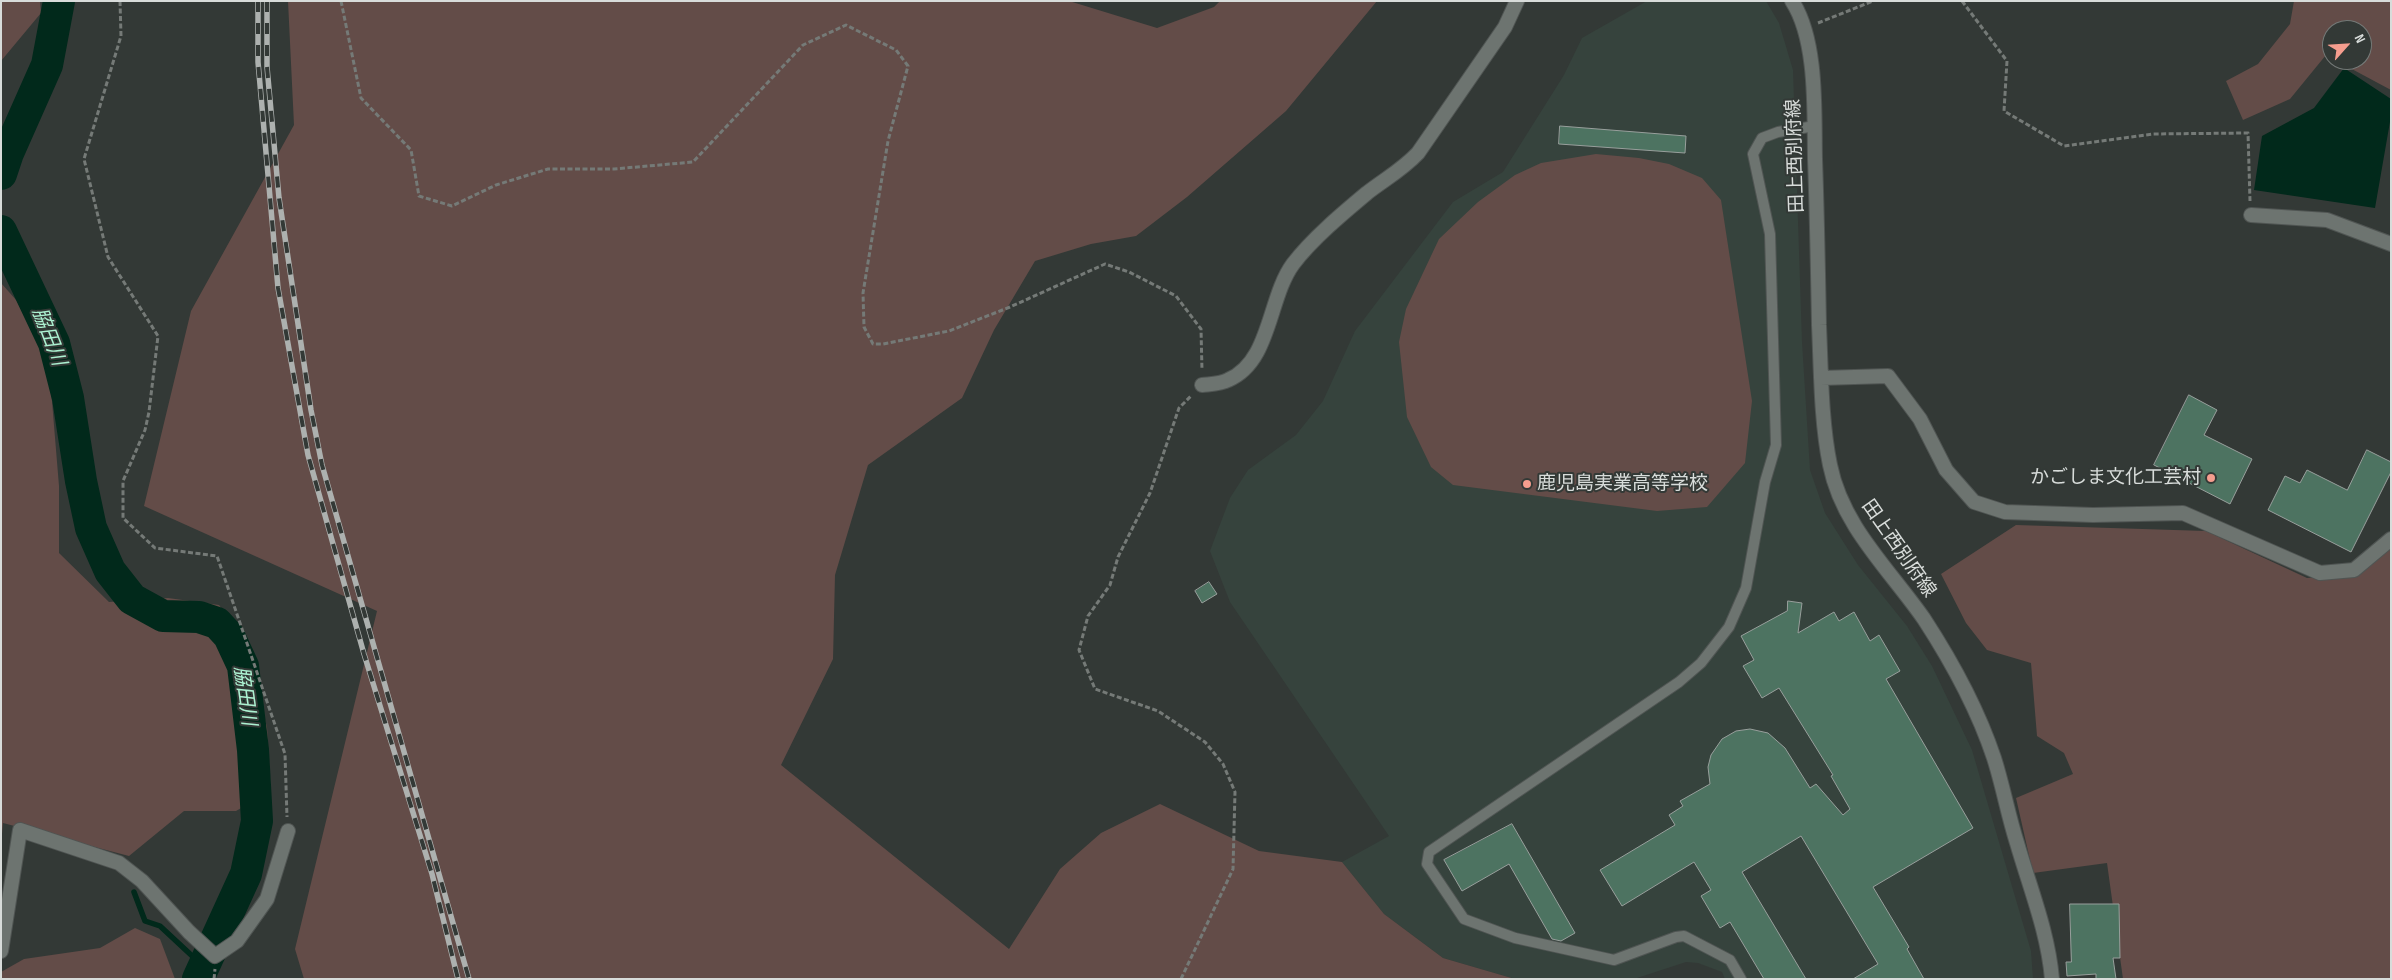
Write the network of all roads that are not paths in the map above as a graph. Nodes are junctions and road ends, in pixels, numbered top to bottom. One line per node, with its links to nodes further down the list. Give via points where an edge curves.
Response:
1 (1517, 1): 7 (street, via 1505,27 1418,153 1402,169 1368,192 1292,265 1254,358 1243,371 1227,381)
2 (1792, 1): 3 (street, 田上西別府線, via 1804,29 1810,56)
3 (1815, 126): 6 (street, 田上西別府線); 11 (lane, via 1762,138 1753,154 1770,234 1776,445 1765,482 1746,588 1730,627 1701,663 1679,682 1429,852 1427,864 1464,919 1515,938 1614,960 1684,936 1730,960)
4 (2251, 215): 5 (street, via 2326,220)
5 (2391, 244)
6 (1821, 378): 8 (street, via 1888,376 1920,419 1946,470 1974,502 2005,512 2093,515 2183,513 2320,573 2354,570); 12 (street, 田上西別府線, via 1830,465 1849,516 1945,654 1972,705 1994,758 2042,923)
7 (1202, 385)
8 (2391, 539)
9 (288, 831): 10 (street, via 267,900 238,941 215,956 142,880 118,863 20,830)
10 (1, 952)
11 (1741, 979)
12 (2052, 979)

